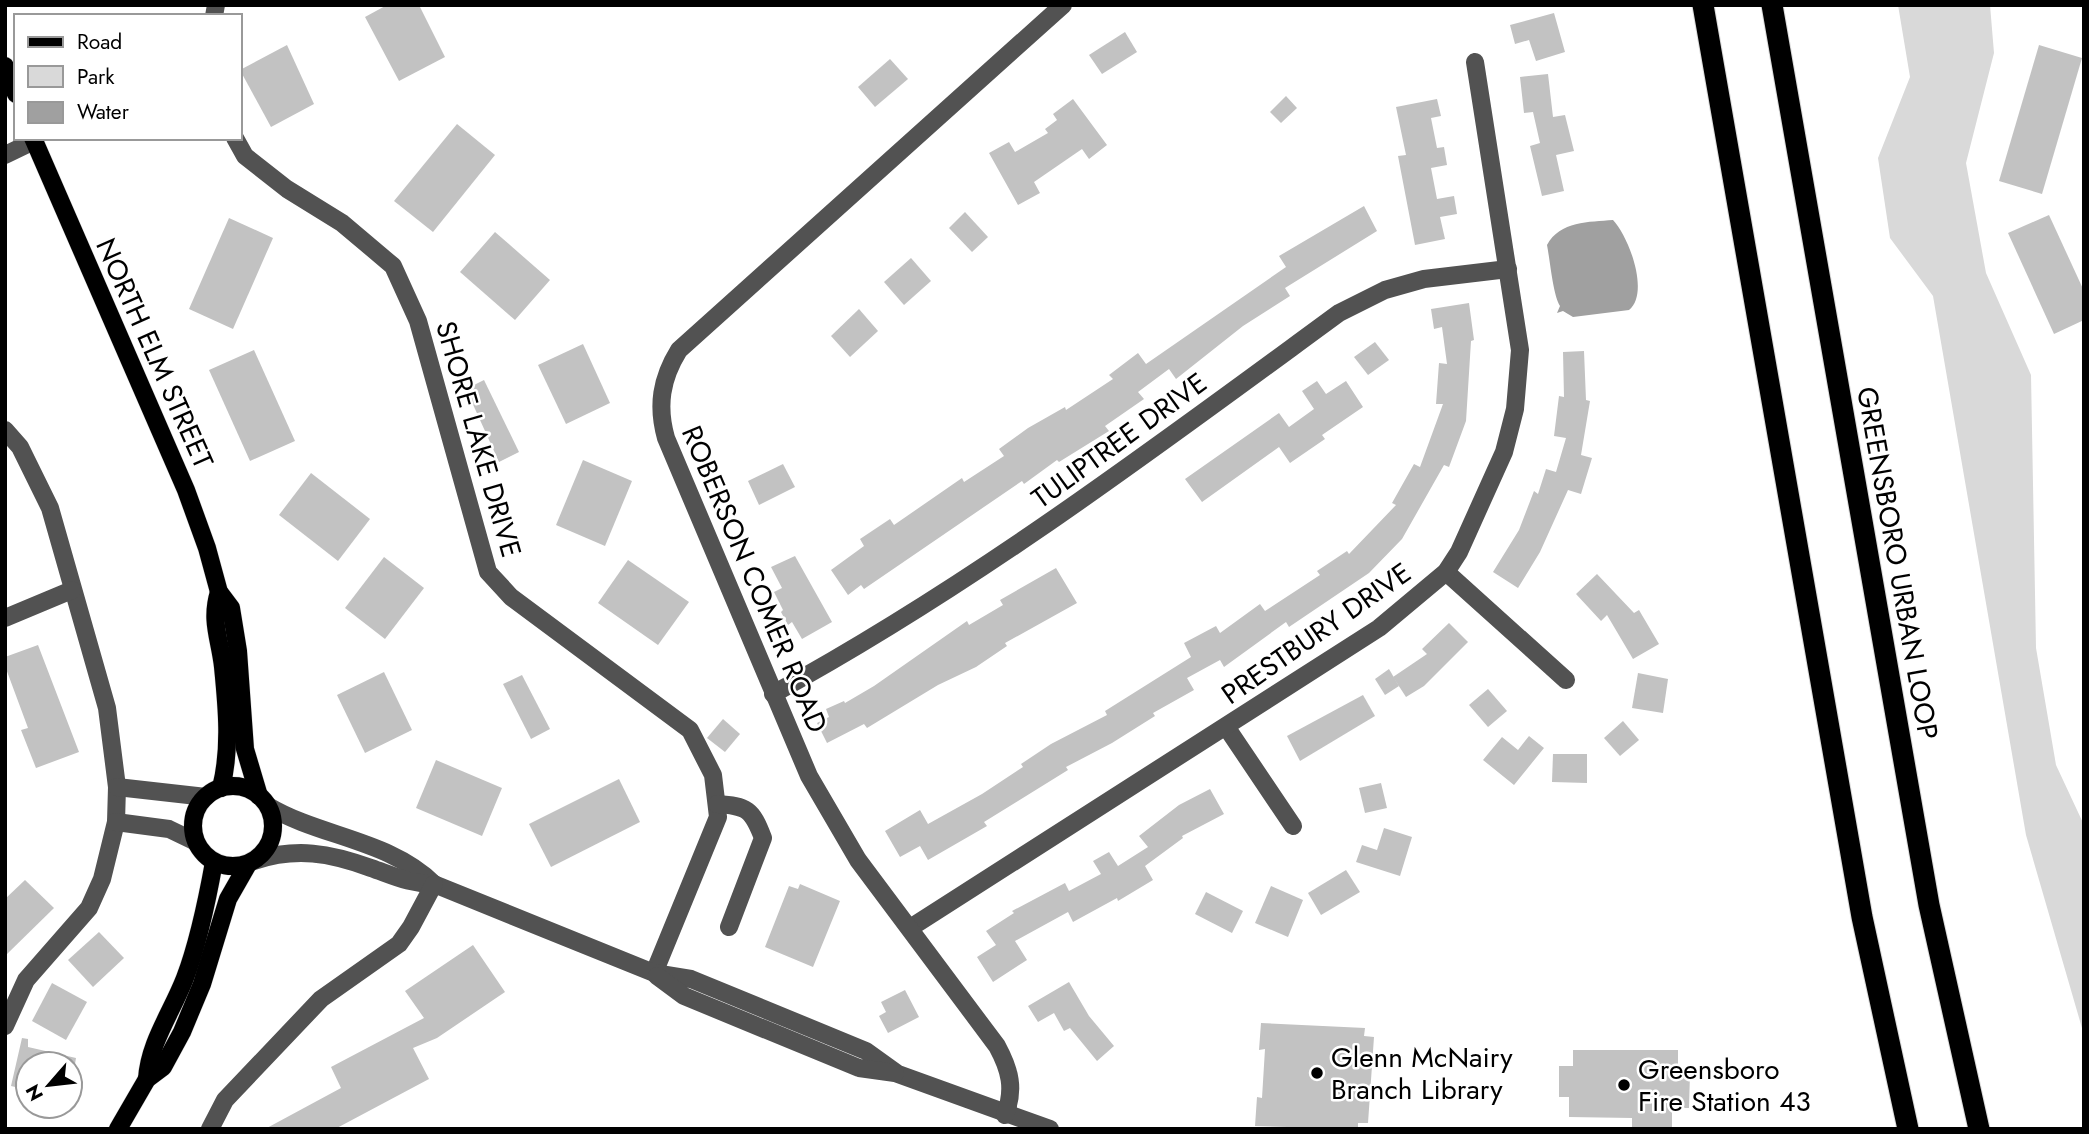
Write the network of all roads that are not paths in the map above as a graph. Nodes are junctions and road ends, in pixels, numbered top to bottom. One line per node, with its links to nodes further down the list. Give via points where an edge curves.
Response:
1 (1063, 5): 18 (street, ROBERSON COMER ROAD, via 671,363 660,400 666,438)
2 (1703, 5): 39 (highway, via 1862,917)
3 (1772, 5): 40 (highway, GREENSBORO URBAN LOOP, via 1929,905)
4 (1475, 62): 11 (street, PRESTBURY DRIVE)
5 (5, 66): 6 (main road)
6 (14, 89)
7 (31, 140): 10 (street)
8 (33, 140): 15 (main road, NORTH ELM STREET, via 186,490)
9 (236, 140): 23 (street, SHORE LAKE DRIVE, via 245,156 393,266 422,333 488,572 511,597 690,730 713,775)
10 (5, 155)
11 (1508, 269): 13 (street, PRESTBURY DRIVE, via 1520,350 1516,409 1504,452); 18 (street, TULIPTREE DRIVE, via 1424,279 1385,290 1339,313 1028,537)
12 (5, 430): 14 (street, via 20,447 50,508)
13 (1446, 572): 17 (street); 19 (street, PRESTBURY DRIVE, via 1378,628)
14 (72, 590): 16 (street); 20 (street, via 107,708)
15 (219, 592): 21 (main road, NORTH ELM STREET, via 213,612 228,737); 22 (main road, NORTH ELM STREET, via 230,608 245,749)
16 (5, 618)
17 (1566, 680)
18 (773, 694): 31 (street, ROBERSON COMER ROAD, via 809,776 840,831)
19 (1227, 728): 25 (street); 31 (street, PRESTBURY DRIVE)
20 (117, 787): 21 (street); 24 (street)
21 (213, 792): 22 (main road, via 241,787); 26 (main road, via 194,818)
22 (263, 801): 28 (main road, via 273,830 270,843); 29 (street, via 303,825 416,867)
23 (717, 804): 30 (street, via 741,806 755,817 763,838); 32 (street, SHORE LAKE DRIVE, via 718,817)
24 (116, 822): 26 (street, via 169,829); 33 (street, via 102,879 89,908 26,980)
25 (1293, 827)
26 (196, 842): 27 (main road)
27 (214, 862): 28 (main road, via 225,866); 34 (main road, via 185,977 148,1058)
28 (251, 863): 29 (street, via 289,852 325,854 410,884); 34 (main road, via 228,900 182,1032 163,1067)
29 (434, 884): 32 (street); 37 (street, via 399,944 321,999 225,1100)
30 (729, 928)
31 (910, 928): 35 (street, ROBERSON COMER ROAD, via 1002,1054 1012,1097)
32 (654, 973): 35 (street, via 691,979 866,1051 898,1074)
33 (5, 1026)
34 (148, 1079): 36 (main road)
35 (1005, 1115): 38 (street)
36 (118, 1129)
37 (210, 1129)
38 (1050, 1129)
39 (1908, 1129)
40 (1979, 1129)

